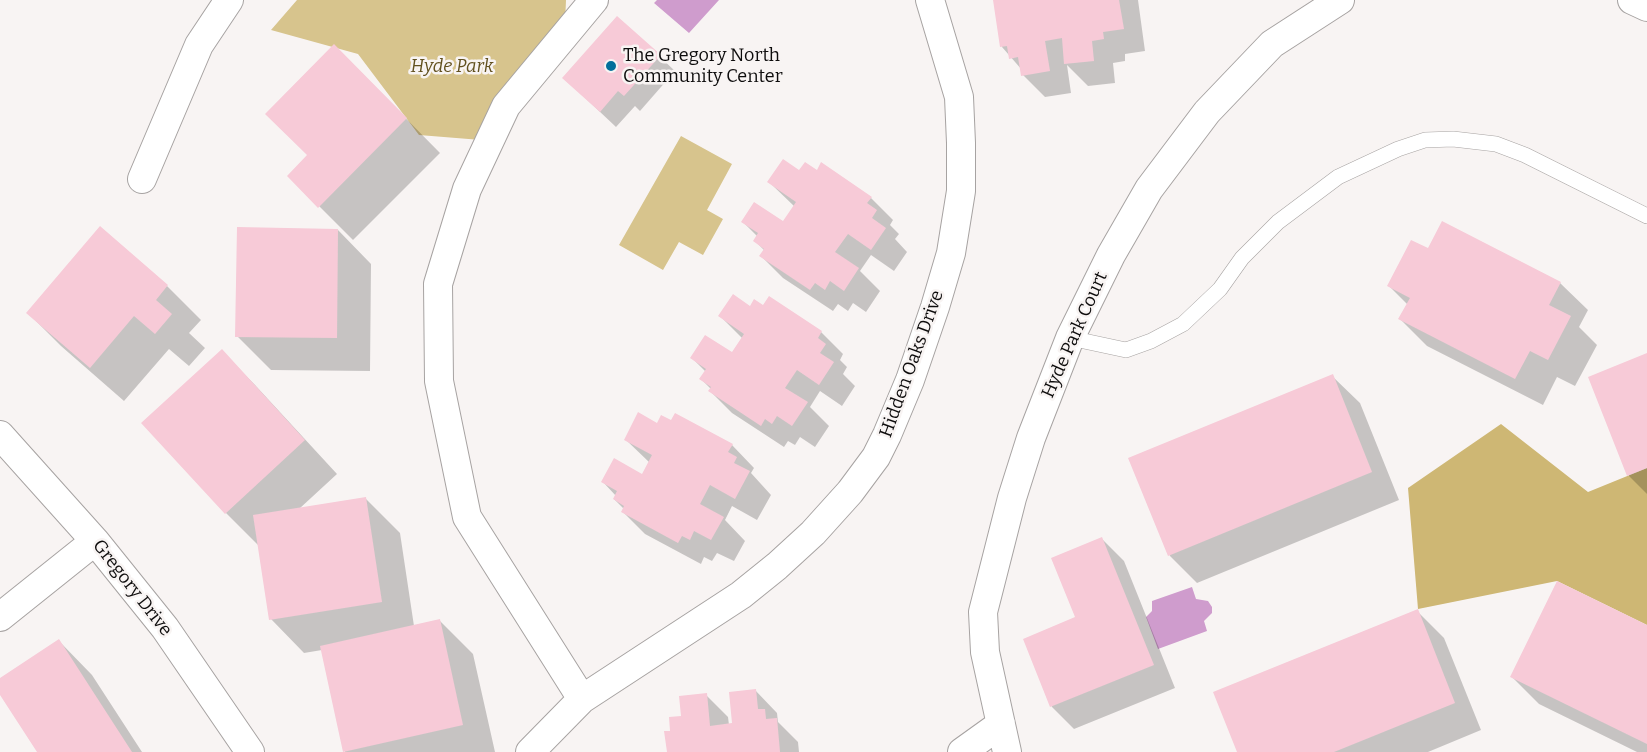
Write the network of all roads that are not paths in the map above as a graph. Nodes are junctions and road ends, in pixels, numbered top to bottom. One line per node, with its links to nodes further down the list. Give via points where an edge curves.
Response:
1 (229, 0): 7 (street, via 199,45)
2 (594, 0): 13 (street, via 506,106 467,189 438,284 440,381 467,518)
3 (930, 0): 13 (street, Hidden Oaks Drive, via 958,97 961,190 951,253 935,307 887,435 850,492 777,566 741,595)
4 (1340, 0): 9 (street, Hyde Park Court, via 1272,44 1207,112 1149,189)
5 (1632, 0): 6 (street)
6 (1647, 7)
7 (142, 179)
8 (1647, 216): 9 (lane, via 1496,144 1425,140 1338,177 1278,222 1242,258 1220,289 1183,324 1126,350)
9 (1070, 338): 14 (street, Hyde Park Court, via 1031,438 983,612 985,652)
10 (0, 435): 11 (street, Gregory Drive)
11 (95, 541): 12 (street); 15 (street, Gregory Drive, via 165,628)
12 (0, 617)
13 (582, 699): 16 (street, Hidden Oaks Drive)
14 (1001, 724): 17 (street); 18 (street, Hyde Park Court)
15 (250, 752)
16 (530, 752)
17 (962, 752)
18 (1007, 752)

